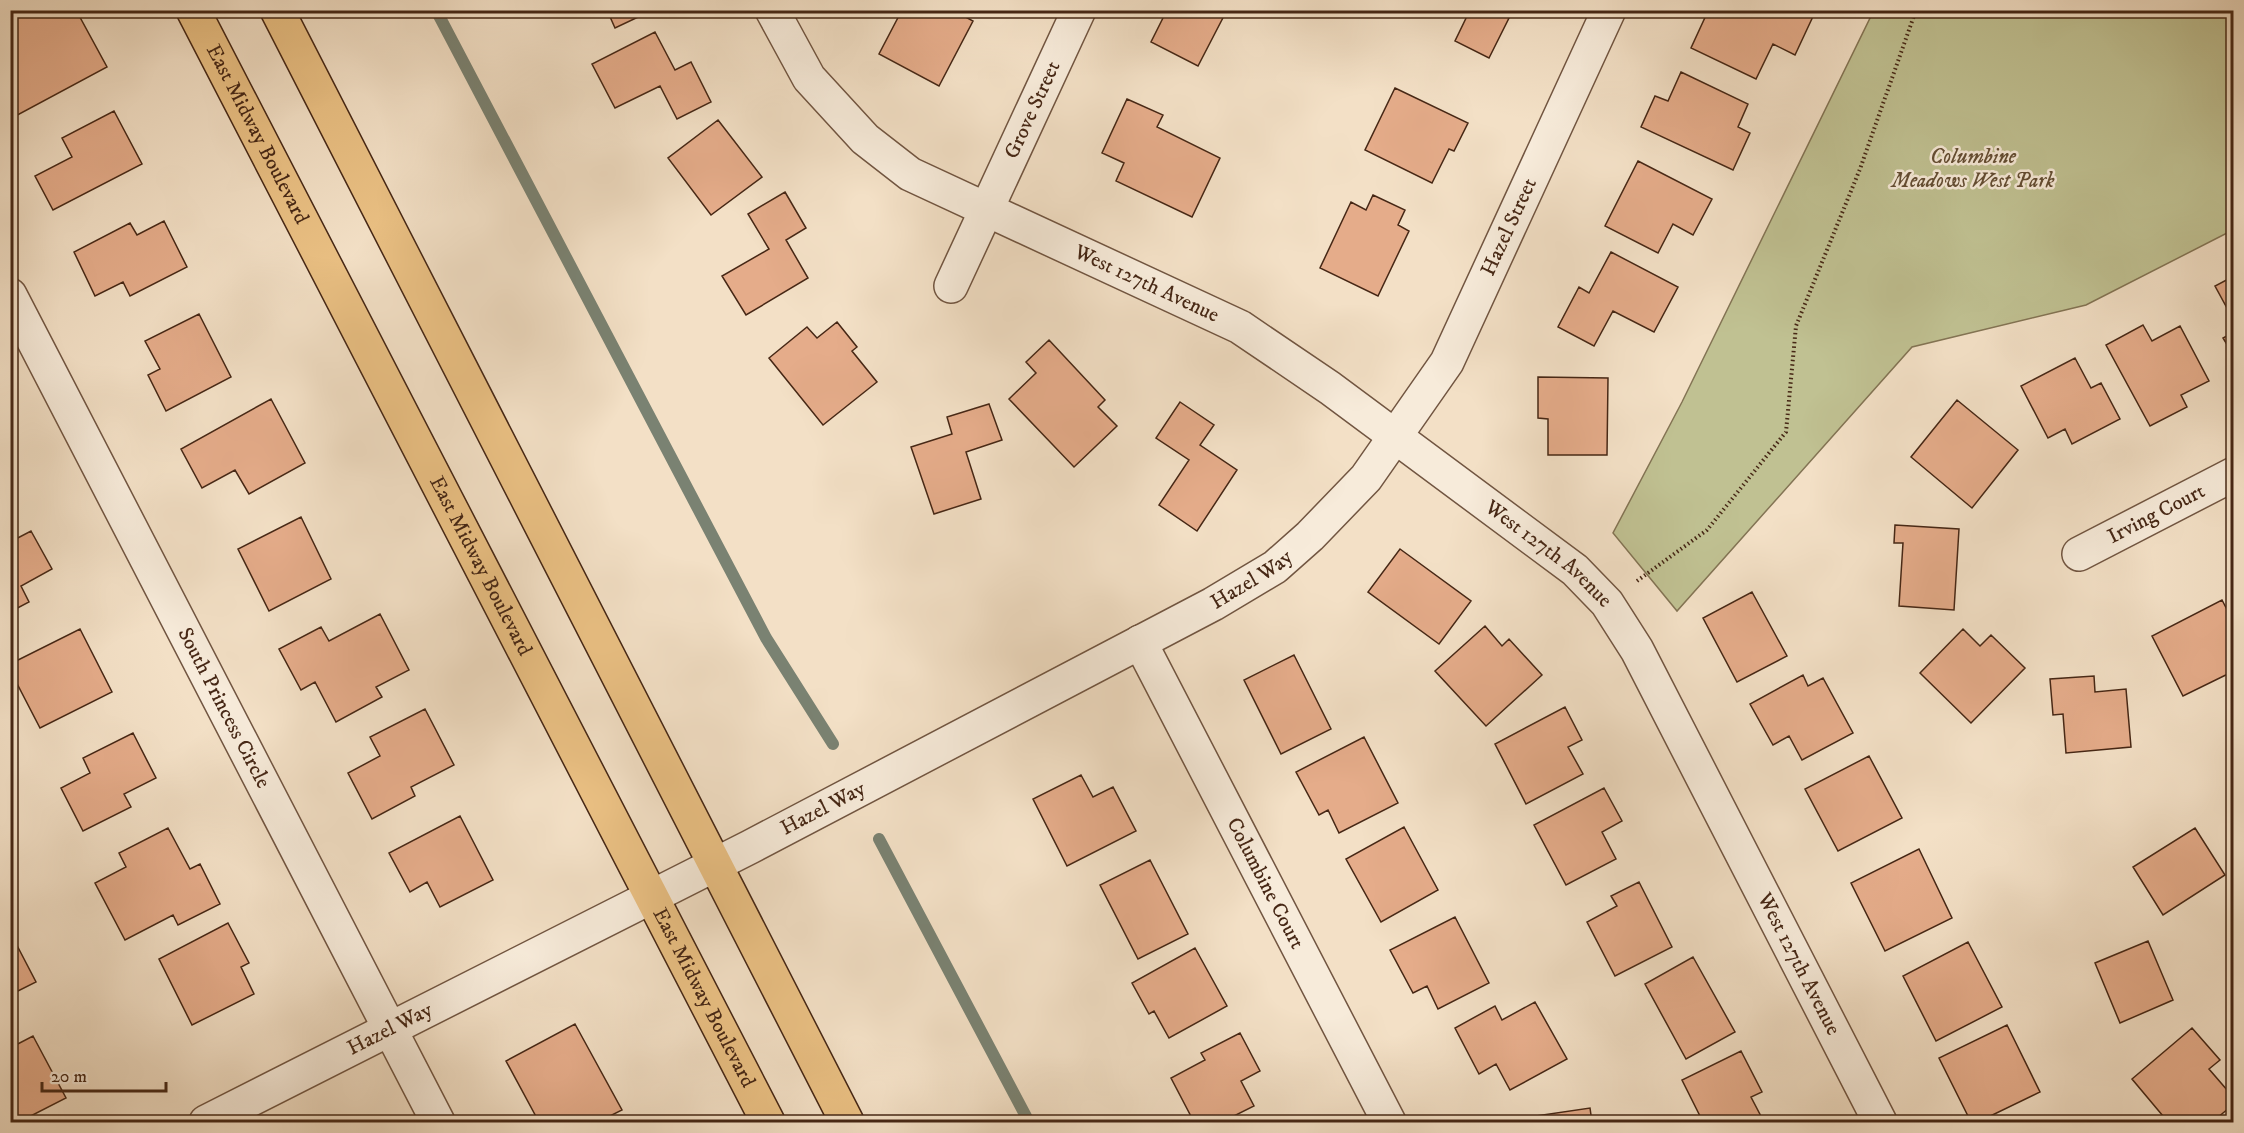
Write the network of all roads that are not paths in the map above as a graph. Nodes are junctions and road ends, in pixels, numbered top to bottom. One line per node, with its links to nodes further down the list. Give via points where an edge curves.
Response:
1 (193, 10): 14 (main road, East Midway Boulevard)
2 (277, 10): 13 (main road)
3 (772, 10): 6 (street, West 127th Avenue, via 809,78 865,139 910,174)
4 (1079, 10): 6 (street, Grove Street)
5 (1609, 10): 9 (street, Hazel Street, via 1447,362)
6 (986, 210): 7 (street); 9 (street, West 127th Avenue, via 1240,327)
7 (951, 286)
8 (10, 295): 15 (street, South Princess Circle)
9 (1395, 436): 12 (street, Hazel Way, via 1366,478 1275,567); 21 (street, West 127th Avenue, via 1575,570 1607,603 1636,650)
10 (2234, 474): 11 (street, Irving Court)
11 (2079, 554)
12 (1140, 642): 13 (street, Hazel Way); 20 (street, Columbine Court)
13 (715, 865): 14 (street, Hazel Way); 19 (main road)
14 (651, 898): 15 (street, Hazel Way); 18 (main road, East Midway Boulevard)
15 (390, 1029): 16 (street, Hazel Way); 17 (street, South Princess Circle)
16 (206, 1122)
17 (438, 1122)
18 (768, 1122)
19 (847, 1122)
20 (1389, 1122)
21 (1880, 1122)

